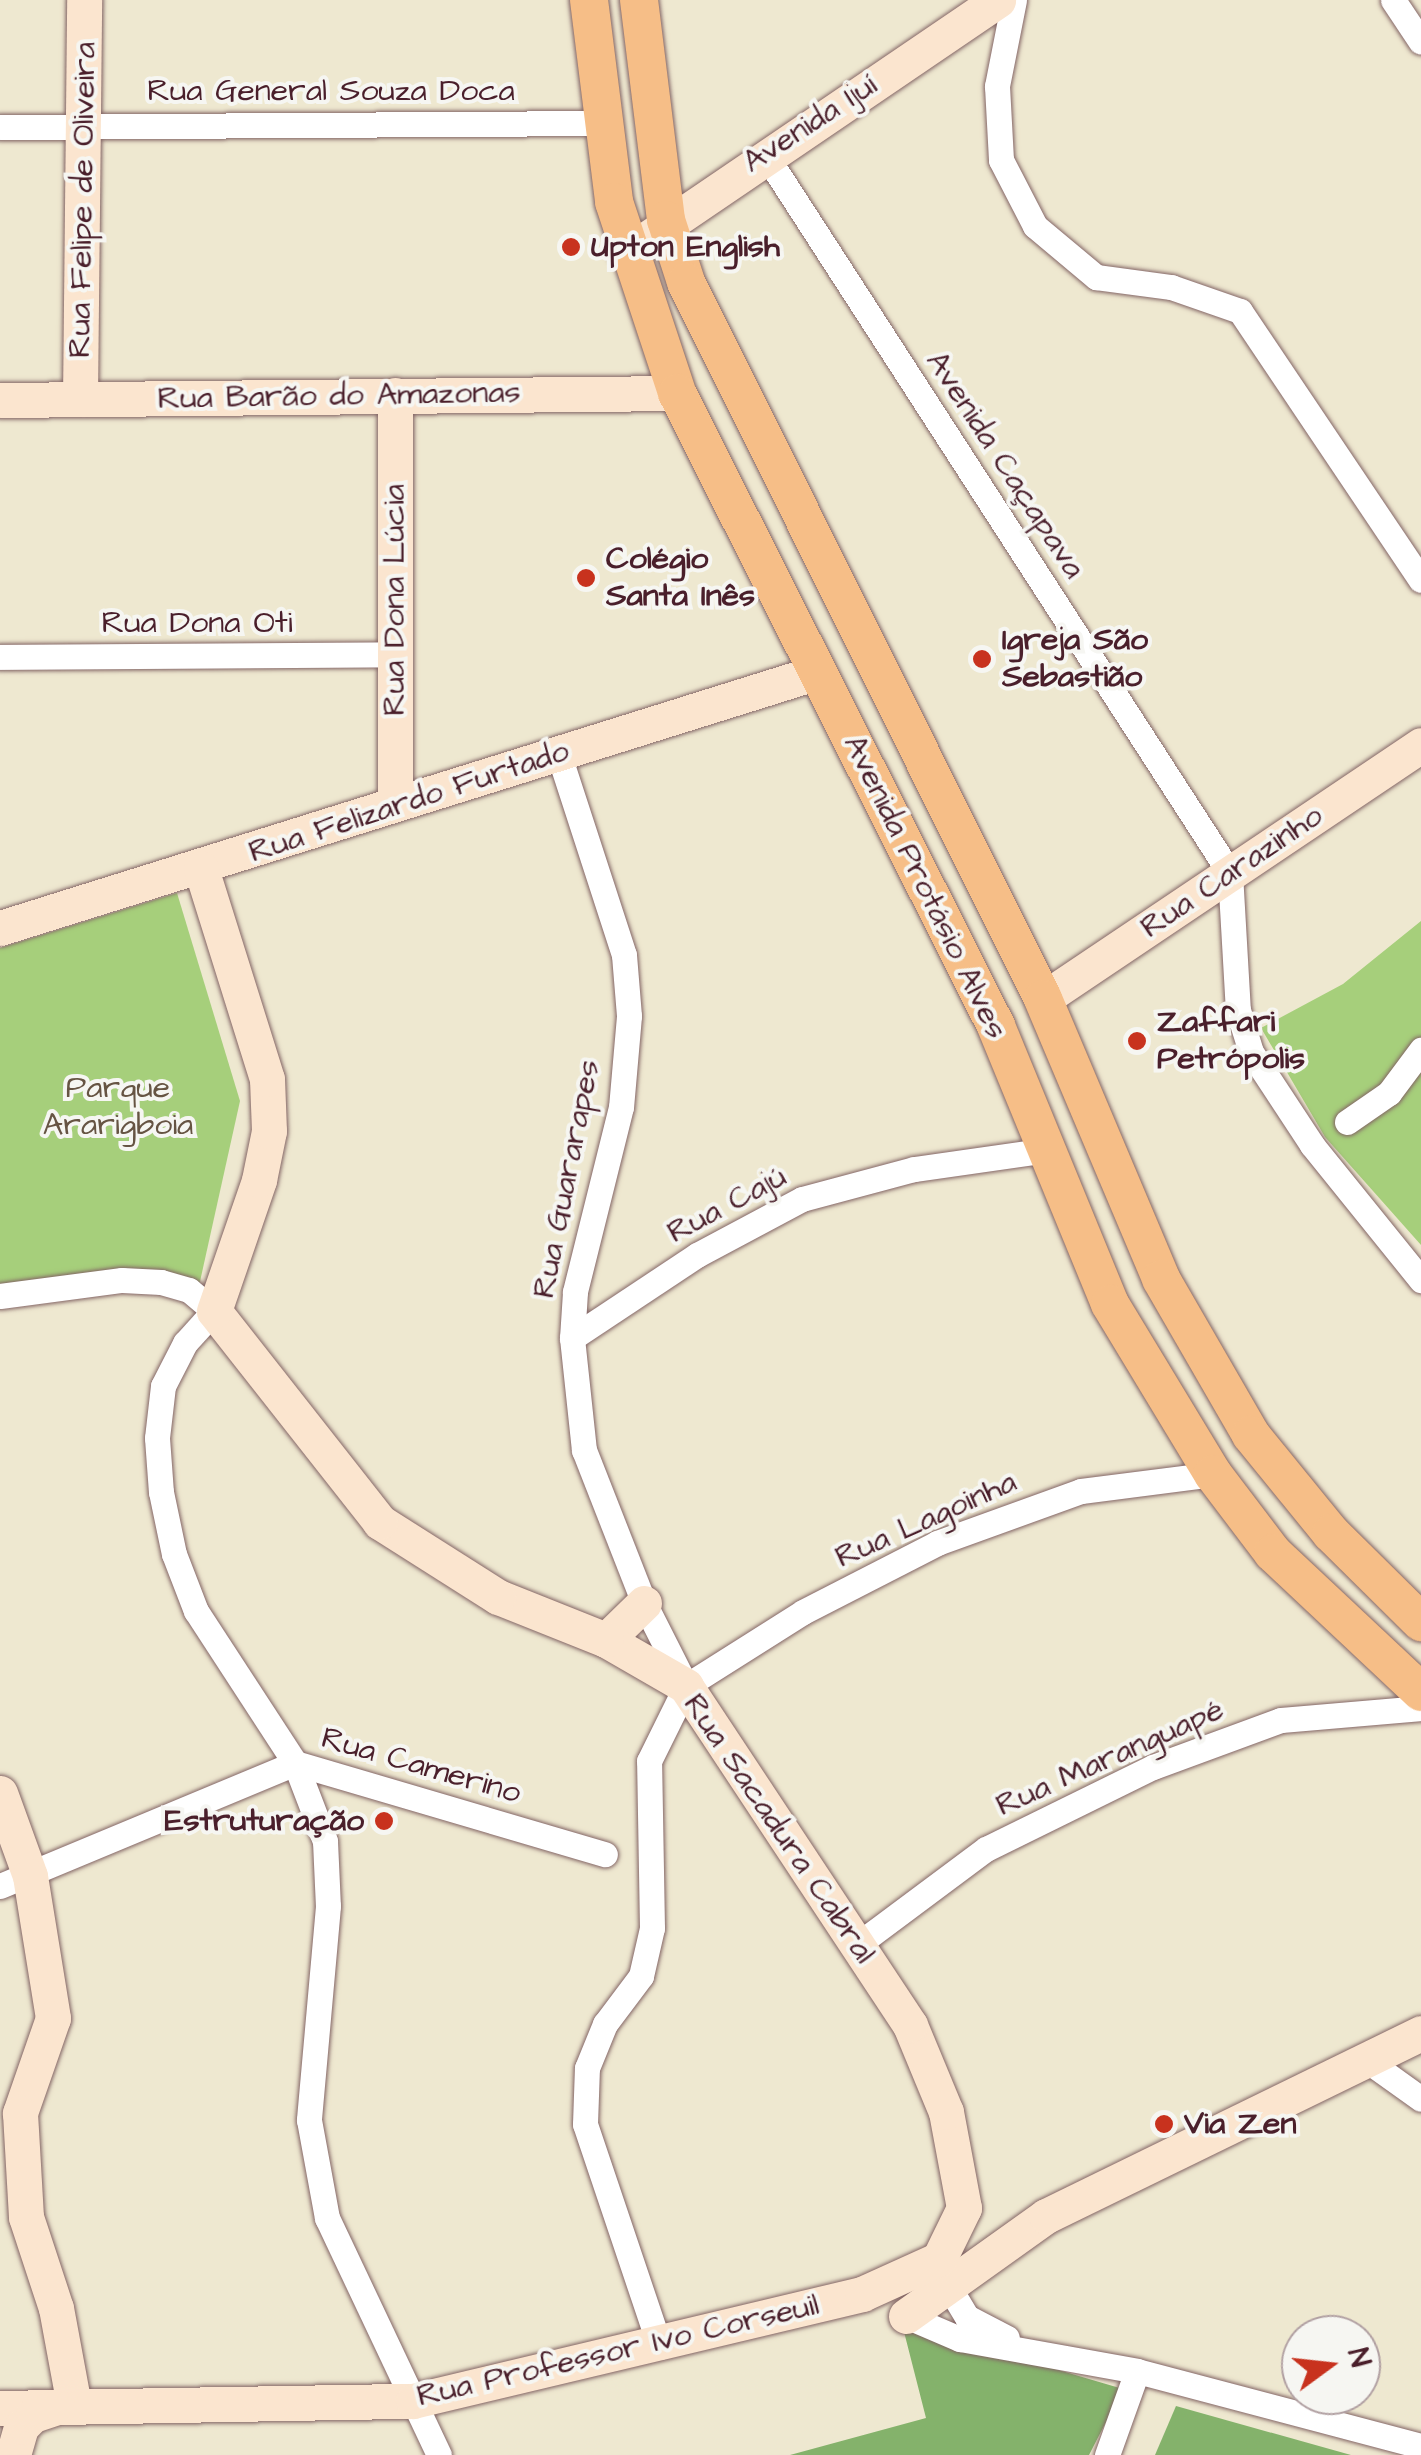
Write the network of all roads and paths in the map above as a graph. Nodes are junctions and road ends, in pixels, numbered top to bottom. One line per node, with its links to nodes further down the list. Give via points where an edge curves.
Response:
1 (84, 0): 9 (street, Rua Felipe de Oliveira)
2 (590, 0): 8 (main road, Avenida Protásio Alves)
3 (638, 0): 12 (main road, Avenida Protásio Alves)
4 (998, 0): 11 (street, Avenida Ijuí)
5 (1014, 0): 18 (street, via 996,86 1001,160 1035,226 1096,276 1171,286 1240,312)
6 (1393, 0): 7 (street)
7 (1421, 42)
8 (603, 123): 9 (street, Rua General Souza Doca); 13 (main road, Avenida Protásio Alves)
9 (86, 125): 10 (street, Rua General Souza Doca); 16 (street, Rua Felipe de Oliveira)
10 (0, 126)
11 (765, 154): 12 (street, Avenida Ijuí); 26 (street, Avenida Caçapava)
12 (666, 220): 13 (street, Avenida Ijuí); 28 (main road, Avenida Protásio Alves, via 686,282)
13 (626, 252): 14 (main road, Avenida Protásio Alves)
14 (677, 393): 15 (street, Rua Barão do Amazonas); 21 (main road, Avenida Protásio Alves)
15 (396, 395): 16 (street, Rua Barão do Amazonas); 19 (street, Rua Dona Lúcia)
16 (80, 399): 17 (street, Rua Barão do Amazonas)
17 (0, 400)
18 (1421, 580)
19 (395, 654): 20 (street, Rua Dona Oti); 24 (street, Rua Dona Lúcia)
20 (0, 656)
21 (818, 672): 23 (street, Rua Felizardo Furtado); 31 (main road, Avenida Protásio Alves, via 996,1026)
22 (1421, 745): 26 (street, Rua Carazinho)
23 (559, 755): 24 (street, Rua Felizardo Furtado); 35 (street, Rua Guararapes, via 624,955 628,1016 620,1108 575,1292)
24 (395, 804): 25 (street, Rua Felizardo Furtado)
25 (202, 868): 27 (street, Rua Felizardo Furtado); 34 (street, via 267,1079 269,1131 260,1180)
26 (1230, 873): 28 (street, Rua Carazinho); 32 (street, Avenida Caçapava, via 1238,1010 1251,1052 1312,1146)
27 (0, 928)
28 (1043, 999): 38 (main road, Avenida Protásio Alves, via 1161,1279 1251,1435 1330,1533)
29 (1421, 1050): 30 (street, via 1388,1092)
30 (1347, 1122)
31 (1047, 1150): 35 (street, Rua Cajú, via 914,1169 802,1198 698,1255); 36 (main road, Avenida Protásio Alves, via 1110,1304)
32 (1421, 1280)
33 (0, 1296): 34 (street, via 122,1280 161,1282 189,1290)
34 (214, 1311): 39 (street, Rua Sacadura Cabral, via 380,1522 498,1597); 43 (street, via 186,1343 163,1386 157,1438 162,1492 174,1554 196,1610)
35 (572, 1338): 37 (street, Rua Guararapes, via 584,1450)
36 (1213, 1474): 40 (street, Rua Lagoinha, via 1081,1491 937,1544 803,1612); 41 (main road, Avenida Protásio Alves, via 1273,1553)
37 (644, 1603): 39 (street); 40 (street, Rua Guararapes)
38 (1421, 1622)
39 (606, 1640): 40 (street, Rua Sacadura Cabral)
40 (686, 1686): 47 (street, Rua Sacadura Cabral); 56 (street, via 649,1761 652,1928 641,1976 606,2024 587,2068 585,2124)
41 (1421, 1692)
42 (1421, 1708): 47 (street, Rua Maranguapé, via 1281,1720 1152,1767 986,1849)
43 (296, 1762): 45 (street, Rua Camerino); 46 (street, Rua Camerino); 59 (street, via 325,1841 328,1890 309,2120 316,2159 327,2218)
44 (0, 1793): 46 (street)
45 (605, 1854)
46 (15, 1881): 60 (street, via 52,2018 20,2113 26,2217 56,2308)
47 (856, 1944): 51 (street, Rua Sacadura Cabral, via 910,2025 946,2112)
48 (1421, 2033): 49 (street, Rua Professor Ivo Corseuil)
49 (1368, 2061): 50 (street); 52 (street, Rua Professor Ivo Corseuil)
50 (1421, 2098)
51 (964, 2208): 52 (street, via 1003,2228); 53 (street)
52 (1046, 2216): 53 (street, Rua Professor Ivo Corseuil)
53 (932, 2277): 54 (street, Rua Professor Ivo Corseuil); 55 (street, via 907,2288); 57 (street, via 967,2317)
54 (862, 2294): 55 (street, Rua Professor Ivo Corseuil); 56 (street, Rua Professor Ivo Corseuil)
55 (906, 2316): 57 (street, via 960,2339)
56 (660, 2346): 59 (street, Rua Professor Ivo Corseuil)
57 (1025, 2347): 58 (street)
58 (1138, 2371): 62 (street); 65 (street)
59 (413, 2401): 60 (street, Rua Professor Ivo Corseuil); 64 (street)
60 (74, 2405): 61 (street, Rua Professor Ivo Corseuil); 63 (street, Rua Professor Ivo Corseuil, via 34,2415 21,2428)
61 (0, 2408)
62 (1421, 2446)
63 (13, 2455)
64 (439, 2455)
65 (1107, 2455)

